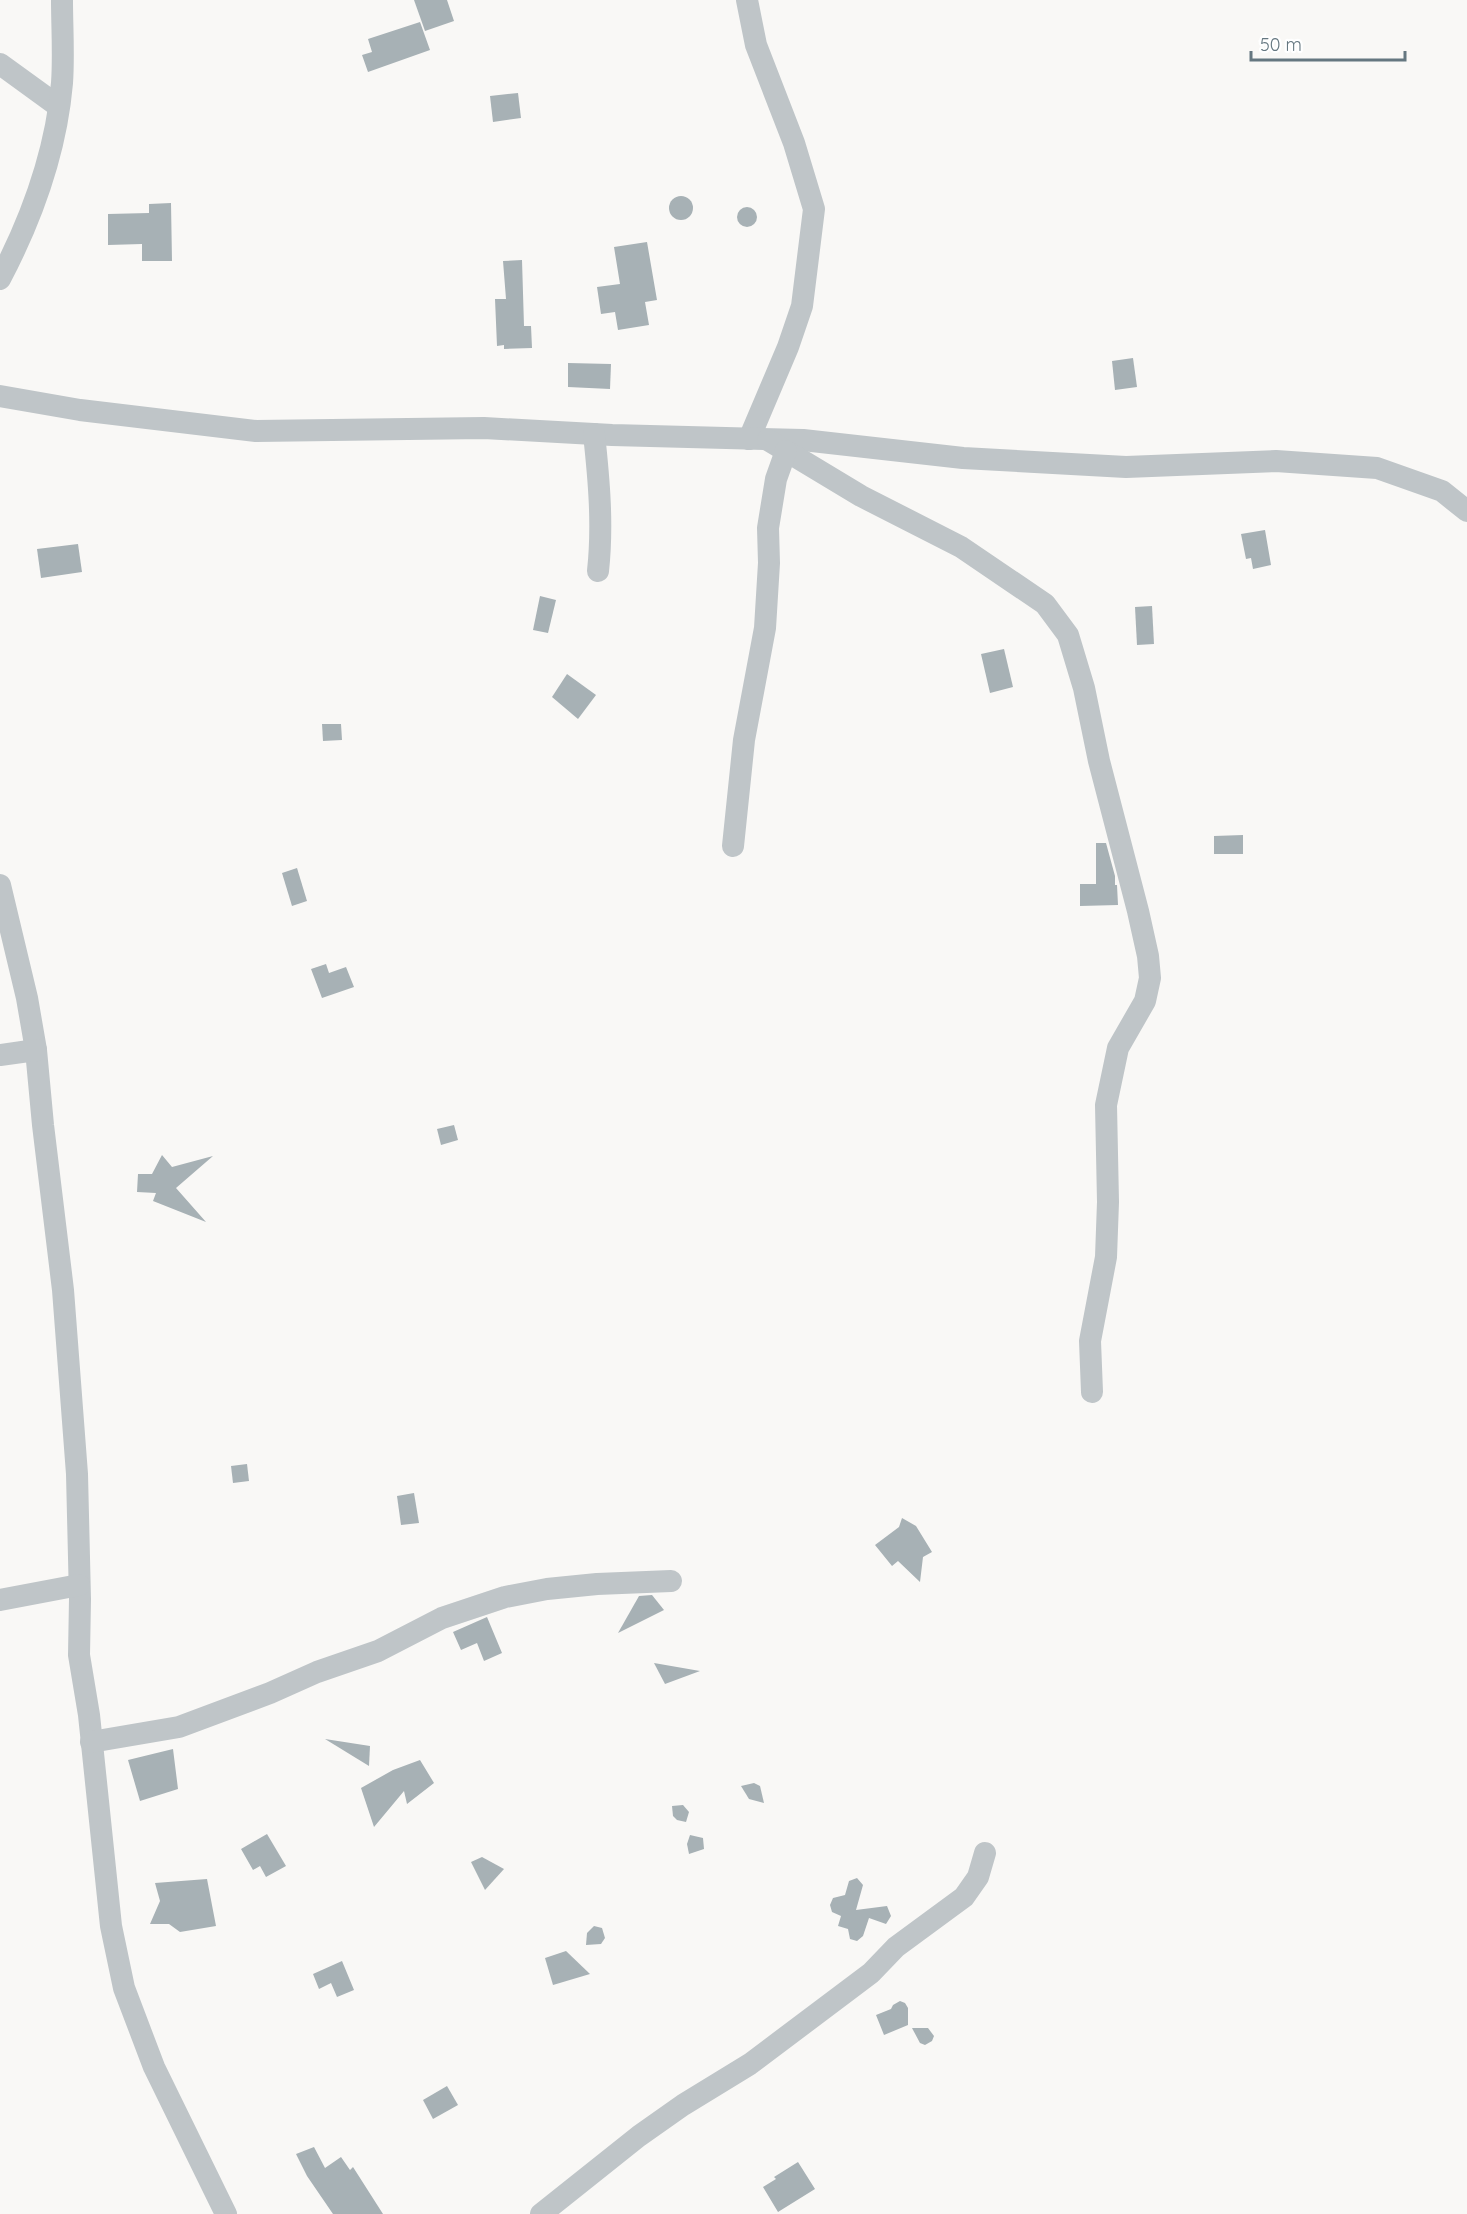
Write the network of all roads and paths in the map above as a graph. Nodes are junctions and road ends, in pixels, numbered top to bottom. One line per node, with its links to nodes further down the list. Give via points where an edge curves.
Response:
1 (62, 0): 4 (street, via 62,83)
2 (747, 0): 8 (street, via 756,45 794,143 814,209 802,306 788,346)
3 (0, 64): 4 (street)
4 (58, 106): 5 (street, via 48,162 21,239)
5 (0, 279)
6 (0, 396): 7 (street, via 80,410 256,431 484,428)
7 (594, 434): 8 (street); 10 (street, via 602,538)
8 (767, 443): 9 (street, via 803,440 963,459 1126,467 1276,461 1377,468 1442,491); 11 (street, via 776,479 768,528 765,628 744,740); 15 (street, via 962,547 1045,604 1068,634 1138,911 1150,978 1145,1001 1118,1048 1106,1105 1106,1246 1090,1341)
9 (1467, 511)
10 (598, 571)
11 (733, 846)
12 (0, 885): 13 (street)
13 (36, 1050): 14 (street); 17 (street, via 63,1290 77,1474)
14 (0, 1055)
15 (1092, 1392)
16 (671, 1581): 19 (street, via 597,1584 505,1597 442,1618 378,1651 179,1727)
17 (79, 1585): 18 (street); 19 (street, via 79,1655)
18 (0, 1600)
19 (92, 1742): 21 (street, via 111,1926 124,1988 154,2067)
20 (985, 1854): 22 (street, via 978,1877 964,1897 896,1947 871,1973 750,2064 639,2136)
21 (226, 2214)
22 (541, 2214)

